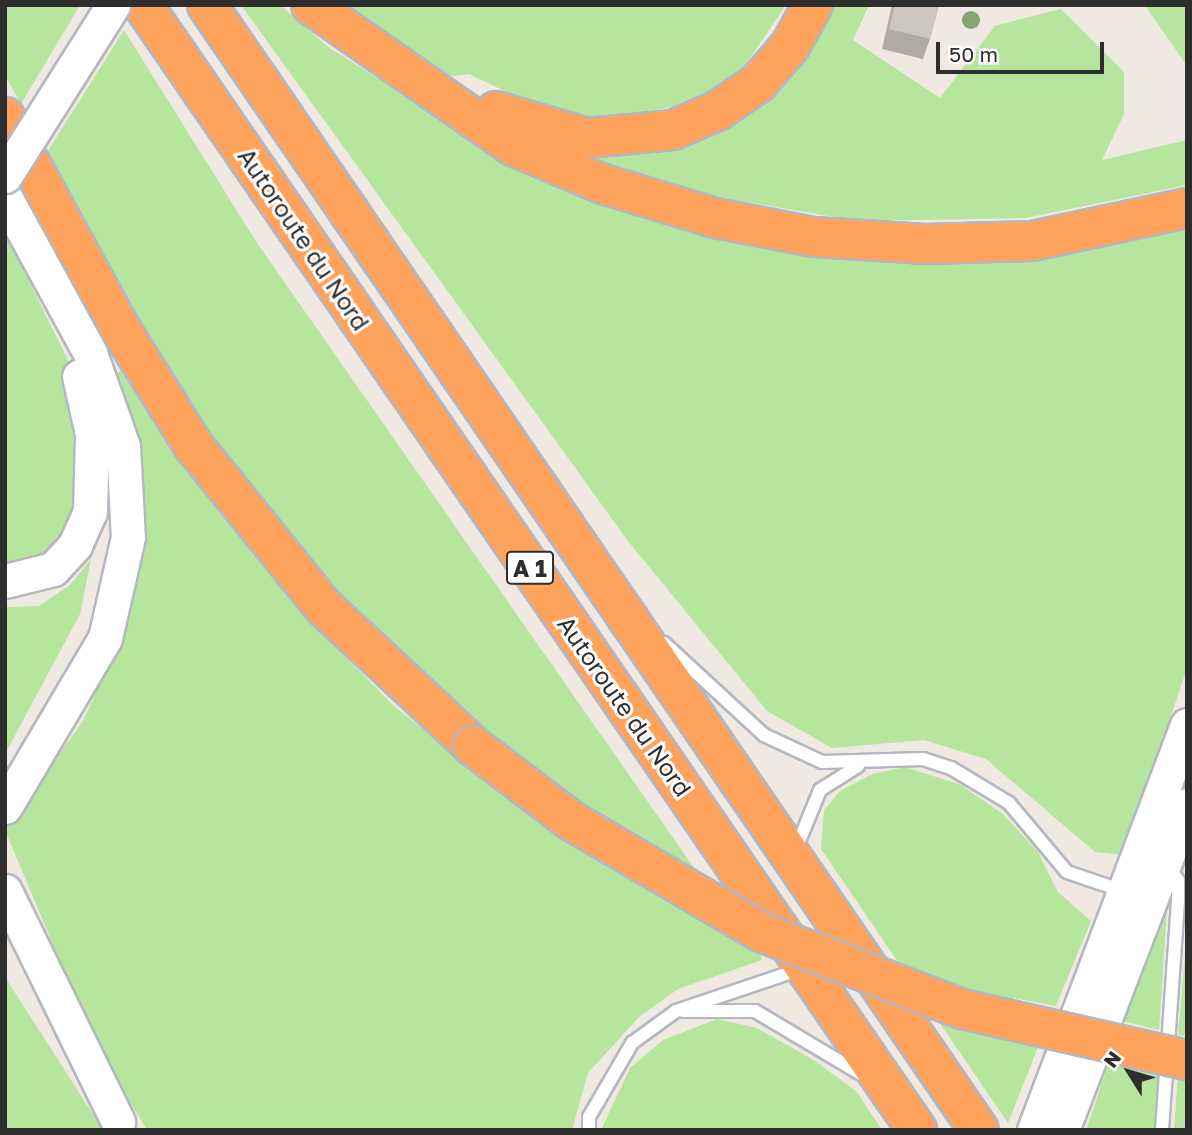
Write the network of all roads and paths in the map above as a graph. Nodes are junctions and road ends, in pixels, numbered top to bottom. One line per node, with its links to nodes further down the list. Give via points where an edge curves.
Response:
1 (96, 5): 9 (main road)
2 (113, 5): 10 (main road, bridge)
3 (143, 5): 24 (highway, Autoroute du Nord / A 1)
4 (207, 5): 14 (highway, A 1)
5 (312, 5): 7 (highway)
6 (813, 5): 7 (highway, via 790,46 758,83 673,130 587,138)
7 (452, 101): 11 (highway, via 513,146 603,184 715,218 814,237 1032,241)
8 (5, 117): 26 (highway, bridge, via 123,333 193,445 323,606 473,746 570,820 761,932 961,1009)
9 (5, 146)
10 (5, 176)
11 (1187, 208)
12 (12, 210): 13 (main road, via 75,362 92,434 92,494 82,532 64,558 38,578); 18 (main road, via 64,297 123,446 128,537 105,638)
13 (5, 581)
14 (618, 600): 16 (lane, via 764,735 822,762); 19 (highway, A 1)
15 (1187, 724): 22 (main road)
16 (865, 764): 19 (lane, via 820,790); 22 (lane, via 923,759 978,781 1031,824 1067,873)
17 (1187, 805): 20 (main road)
18 (5, 807)
19 (793, 858): 29 (highway, A 1)
20 (1163, 862): 33 (main road); 34 (lane, via 1178,880 1178,900)
21 (5, 891): 28 (main road)
22 (1117, 899): 31 (main road, via 1067,1000); 32 (main road)
23 (5, 939): 28 (main road)
24 (808, 967): 25 (lane); 27 (highway, Autoroute du Nord / A 1)
25 (676, 1011): 27 (lane, via 755,1010 859,1073); 30 (lane, via 632,1043 589,1117)
26 (1187, 1060)
27 (912, 1122)
28 (121, 1126)
29 (978, 1127)
30 (589, 1130)
31 (1016, 1130)
32 (1034, 1130)
33 (1062, 1130)
34 (1162, 1130)

